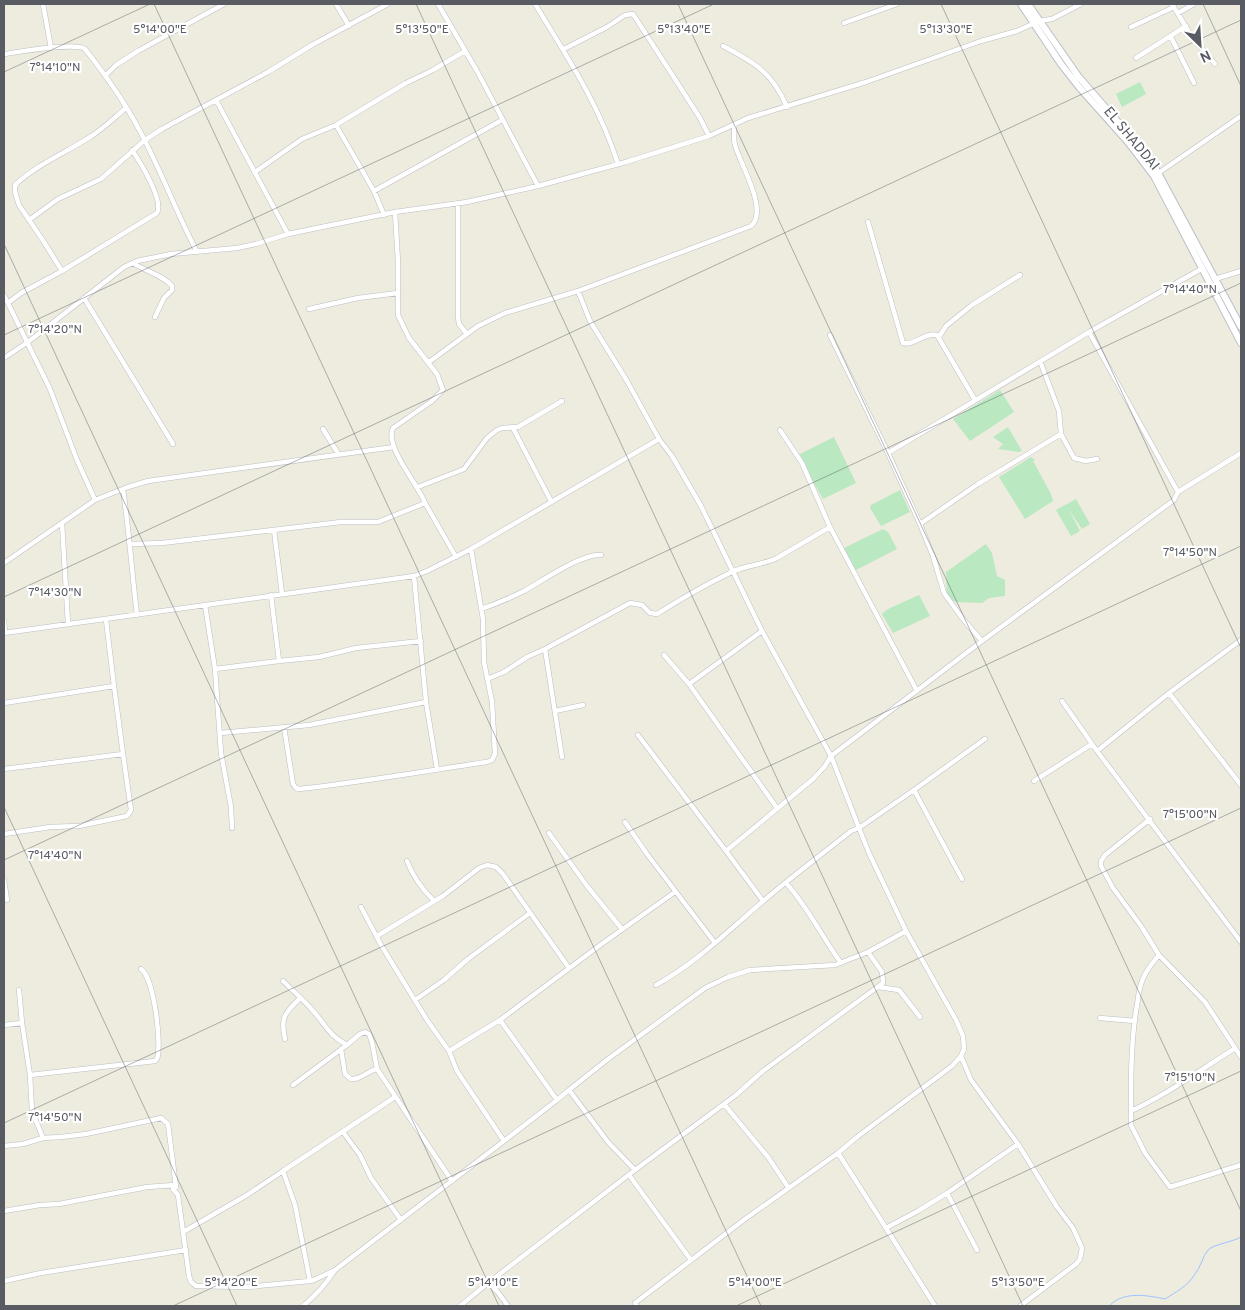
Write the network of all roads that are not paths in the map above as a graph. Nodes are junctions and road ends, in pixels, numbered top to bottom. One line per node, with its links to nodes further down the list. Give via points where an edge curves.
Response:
1 (43, 4): 21 (street)
2 (224, 4): 27 (street, via 138,51)
3 (336, 4): 16 (street)
4 (388, 4): 16 (street)
5 (438, 4): 23 (street)
6 (535, 4): 22 (street)
7 (898, 4): 15 (street)
8 (1021, 4): 14 (street)
9 (1028, 4): 14 (street)
10 (1081, 4): 14 (street, via 1052,19)
11 (1194, 4): 13 (street)
12 (1173, 5): 13 (street); 18 (street)
13 (1178, 13): 17 (street)
14 (1036, 22): 30 (street); 41 (street, via 1079,87)
15 (844, 23)
16 (349, 26): 29 (street)
17 (1186, 26): 19 (street); 26 (street)
18 (1131, 27)
19 (1171, 37): 25 (street); 28 (street)
20 (723, 46): 30 (street, via 760,68 774,82)
21 (51, 48): 24 (street); 27 (street, via 81,46)
22 (564, 49): 36 (street, via 625,15 633,14 700,118); 39 (street, via 598,112)
23 (465, 51): 33 (street); 34 (street)
24 (4, 54)
25 (1136, 58)
26 (1215, 64)
27 (106, 75): 31 (street)
28 (1194, 83)
29 (216, 100): 37 (street); 40 (street)
30 (787, 107): 35 (street)
31 (126, 108): 37 (street); 47 (street, via 92,136 15,185 18,204)
32 (1241, 116): 41 (street)
33 (502, 120): 42 (street); 43 (street)
34 (336, 125): 40 (street, via 302,140); 43 (street)
35 (734, 125): 36 (street); 57 (street, via 734,144 758,208 754,224)
36 (708, 136): 39 (street)
37 (145, 140): 38 (street); 50 (street)
38 (132, 150): 47 (street, via 101,179 58,199); 53 (street, via 151,182 159,210)
39 (618, 164): 42 (street)
40 (255, 172): 49 (street)
41 (1156, 174): 52 (street)
42 (538, 186): 44 (street)
43 (374, 191): 46 (street)
44 (458, 203): 45 (street); 66 (street, via 458,317)
45 (395, 212): 46 (street); 58 (street)
46 (384, 215): 49 (street)
47 (29, 220): 53 (street)
48 (868, 222): 68 (street, via 903,343 909,344 928,334)
49 (288, 234): 50 (street, via 237,248)
50 (197, 252): 51 (street)
51 (133, 263): 60 (street); 63 (street, via 172,286)
52 (1206, 267): 56 (street); 65 (street); 70 (street)
53 (62, 271): 61 (street)
54 (1241, 271): 56 (street)
55 (1020, 275): 68 (street, via 972,305 946,326)
56 (1215, 279): 64 (street)
57 (578, 291): 66 (street, via 505,312); 80 (street, via 590,321)
58 (398, 293): 62 (street); 73 (street, via 398,315 404,329)
59 (4, 296): 61 (street)
60 (84, 298): 69 (street); 81 (street)
61 (8, 303): 69 (street)
62 (309, 309)
63 (155, 317)
64 (1241, 327)
65 (1089, 332): 72 (street); 89 (street)
66 (467, 334): 73 (street)
67 (830, 335): 83 (street)
68 (939, 337): 74 (street)
69 (28, 342): 71 (street); 90 (street)
70 (1241, 343)
71 (4, 358)
72 (1040, 361): 74 (street); 79 (street, via 1056,400)
73 (429, 362): 82 (street, via 443,390 393,428)
74 (975, 400): 83 (street)
75 (562, 401): 76 (street)
76 (513, 428): 87 (street, via 502,428 487,438 464,469); 91 (street)
77 (323, 429): 85 (street)
78 (780, 430): 95 (street, via 802,463)
79 (1061, 434): 86 (street, via 1074,458); 94 (street, via 978,484)
80 (660, 439): 91 (street); 102 (street, via 701,506)
81 (173, 444)
82 (394, 447): 85 (street); 87 (street)
83 (888, 453): 94 (street)
84 (1241, 453): 89 (street)
85 (339, 455): 88 (street, via 148,481)
86 (1096, 459)
87 (418, 487): 92 (street)
88 (123, 489): 90 (street); 97 (street)
89 (1178, 492): 116 (street, via 1174,500)
90 (96, 500): 93 (street)
91 (551, 501): 98 (street)
92 (425, 503): 96 (street, via 378,522 341,522); 100 (street)
93 (62, 523): 101 (street); 111 (street)
94 (920, 524): 116 (street, via 944,593)
95 (830, 527): 102 (street, via 777,558); 124 (street)
96 (274, 530): 97 (street); 104 (street)
97 (130, 544): 108 (street)
98 (471, 548): 100 (street); 107 (street)
99 (601, 554): 107 (street, via 572,564 517,594)
100 (456, 557): 103 (street)
101 (4, 563)
102 (734, 571): 112 (street); 117 (street, via 657,614 650,613 642,605 630,603)
103 (414, 576): 104 (street); 115 (street)
104 (282, 594): 105 (street)
105 (271, 596): 106 (street); 119 (street)
106 (205, 604): 108 (street); 120 (street)
107 (481, 609): 121 (street)
108 (138, 615): 110 (street)
109 (4, 620): 113 (street)
110 (106, 620): 111 (street); 123 (street)
111 (68, 624): 113 (street)
112 (762, 631): 122 (street); 138 (street)
113 (4, 633)
114 (1241, 640): 125 (street)
115 (421, 641): 119 (street); 127 (street)
116 (982, 641): 124 (street)
117 (545, 649): 121 (street); 130 (street)
118 (664, 655): 122 (street)
119 (279, 661): 120 (street)
120 (215, 669): 132 (street)
121 (487, 679): 141 (street, via 494,722 494,757 487,762)
122 (689, 684): 145 (street)
123 (114, 686): 128 (street); 137 (street)
124 (917, 691): 138 (street)
125 (1169, 694): 136 (street); 143 (street)
126 (1062, 701): 135 (street)
127 (426, 702): 131 (street, via 310,725); 141 (street)
128 (4, 703)
129 (583, 705): 130 (street)
130 (555, 711): 139 (street)
131 (284, 727): 132 (street); 141 (street, via 293,784 299,789)
132 (220, 733): 148 (street)
133 (638, 735): 152 (street)
134 (985, 739): 144 (street)
135 (1092, 744): 136 (street); 142 (street)
136 (1098, 751): 146 (street)
137 (123, 754): 140 (street); 151 (street, via 131,810 128,816 79,826)
138 (831, 756): 145 (street, via 813,779); 149 (street)
139 (562, 757)
140 (4, 769)
141 (437, 769)
142 (1034, 781)
143 (1241, 785)
144 (914, 790): 149 (street); 155 (street)
145 (777, 808): 152 (street)
146 (1150, 819): 166 (street); 169 (street, via 1105,855 1101,866)
147 (625, 822): 157 (street)
148 (232, 828)
149 (859, 828): 156 (street); 164 (street)
150 (550, 833): 163 (street)
151 (4, 834)
152 (726, 851): 160 (street)
153 (407, 861): 159 (street, via 421,889)
154 (4, 880): 158 (street)
155 (962, 880)
156 (786, 883): 160 (street); 170 (street)
157 (675, 892): 163 (street); 167 (street)
158 (7, 900)
159 (434, 901): 162 (street, via 487,865 496,867 503,874); 165 (street)
160 (763, 901): 167 (street)
161 (361, 907): 165 (street)
162 (530, 913): 171 (street); 178 (street)
163 (622, 929): 171 (street)
164 (906, 931): 168 (street); 190 (street, via 964,1036)
165 (378, 936): 178 (street)
166 (1241, 942)
167 (715, 943): 174 (street, via 677,973)
168 (868, 952): 170 (street); 175 (street, via 884,978)
169 (1159, 955): 182 (street, via 1149,966 1141,984); 188 (street, via 1205,1002)
170 (841, 963): 195 (street, via 750,970 728,977 705,988)
171 (569, 968): 181 (street)
172 (141, 969): 193 (street, via 145,971 151,991 157,1026 155,1061)
173 (283, 981): 177 (street)
174 (656, 984)
175 (878, 987): 179 (street, via 899,990); 198 (street, via 763,1071)
176 (18, 990): 183 (street)
177 (300, 998): 185 (street, via 283,1018); 186 (street, via 330,1033)
178 (415, 1000): 189 (street)
179 (920, 1017)
180 (1100, 1018): 182 (street)
181 (500, 1020): 189 (street); 197 (street)
182 (1135, 1021): 199 (street)
183 (22, 1023): 184 (street); 193 (street)
184 (4, 1025)
185 (285, 1040)
186 (347, 1045): 187 (street); 192 (street, via 360,1034 369,1034)
187 (341, 1049): 192 (street, via 345,1074 351,1079 357,1080); 194 (street)
188 (1234, 1049): 191 (street); 199 (street, via 1154,1100)
189 (449, 1051): 202 (street, via 457,1071)
190 (961, 1056): 203 (street, via 971,1080); 205 (street)
191 (1241, 1057)
192 (377, 1069): 196 (street)
193 (30, 1075): 201 (street, via 32,1111)
194 (293, 1084)
195 (569, 1090): 197 (street); 207 (street, via 608,1142)
196 (395, 1097): 200 (street); 210 (street)
197 (557, 1100): 202 (street)
198 (724, 1104): 207 (street); 211 (street, via 768,1157)
199 (1131, 1110): 206 (street, via 1131,1125 1144,1153 1170,1187)
200 (344, 1132): 208 (street); 215 (street)
201 (43, 1138): 204 (street); 212 (street, via 86,1134 161,1118 168,1124)
202 (504, 1141): 210 (street)
203 (1018, 1144): 213 (street); 230 (street, via 1073,1228 1082,1248 1076,1264)
204 (4, 1146)
205 (838, 1153): 211 (street); 216 (street)
206 (1241, 1165)
207 (635, 1170): 209 (street)
208 (283, 1171): 217 (street); 223 (street, via 295,1206)
209 (629, 1175): 220 (street); 224 (street)
210 (452, 1181): 215 (street)
211 (788, 1188): 220 (street)
212 (176, 1192): 214 (street, via 173,1189 175,1185 147,1187); 217 (street)
213 (947, 1193): 216 (street); 219 (street)
214 (4, 1212)
215 (400, 1220): 221 (street)
216 (886, 1228): 229 (street)
217 (183, 1232): 218 (street)
218 (186, 1250): 222 (street); 223 (street, via 189,1276 196,1286 247,1287)
219 (978, 1250)
220 (691, 1260): 225 (street)
221 (335, 1270): 223 (street); 226 (street)
222 (4, 1281)
223 (310, 1281)
224 (488, 1283): 227 (street); 228 (street)
225 (634, 1305)
226 (303, 1306)
227 (460, 1306)
228 (508, 1306)
229 (935, 1306)
230 (1020, 1306)

